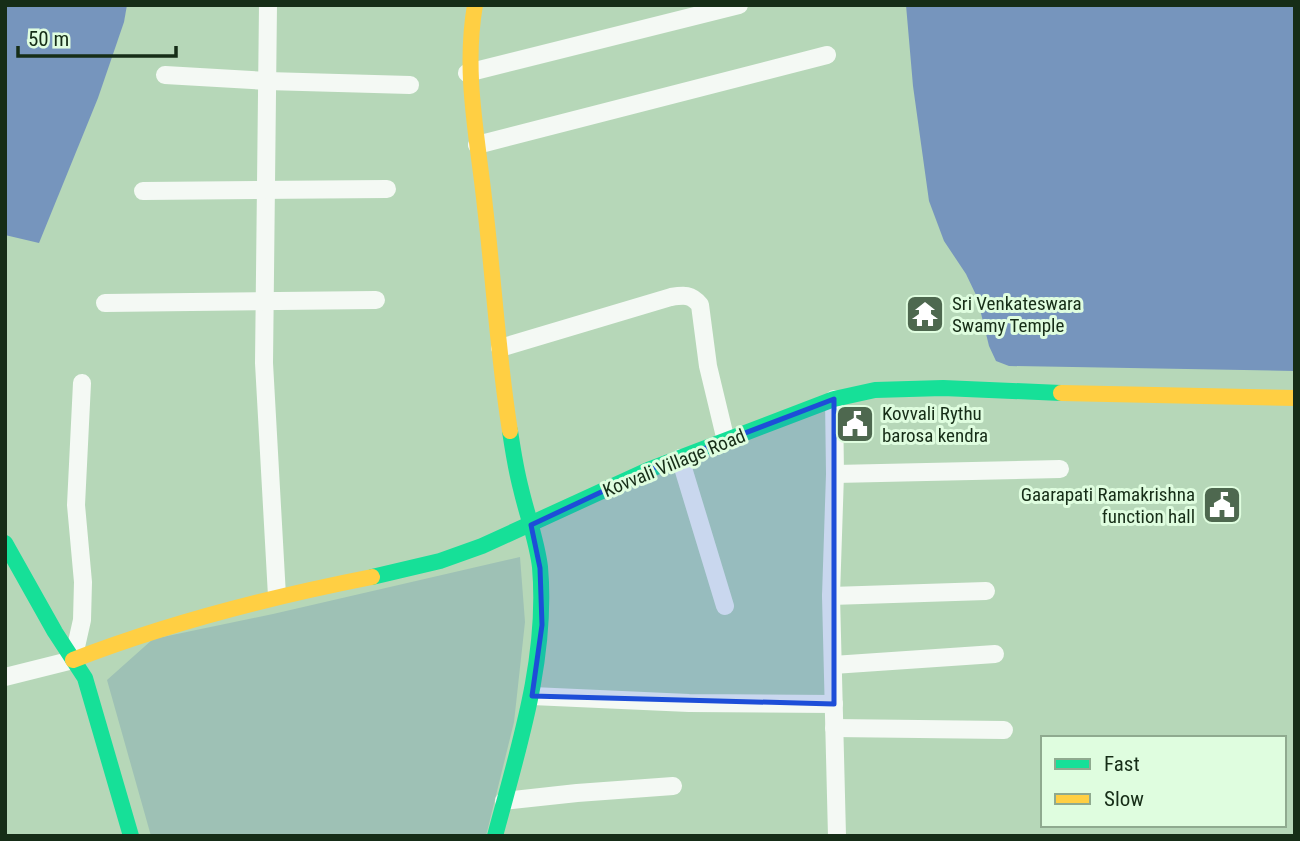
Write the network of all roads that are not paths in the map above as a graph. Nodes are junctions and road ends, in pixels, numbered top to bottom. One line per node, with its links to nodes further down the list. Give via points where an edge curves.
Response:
1 (268, 5): 7 (street)
2 (475, 5): 5 (street)
3 (738, 5): 5 (street)
4 (827, 55): 9 (street)
5 (467, 73): 9 (street)
6 (165, 75): 7 (street)
7 (267, 81): 8 (street); 12 (street)
8 (410, 85)
9 (477, 145): 16 (street)
10 (387, 189): 12 (street)
11 (143, 191): 12 (street)
12 (266, 191): 15 (street)
13 (376, 300): 15 (street)
14 (105, 303): 15 (street)
15 (265, 303): 27 (street)
16 (500, 348): 20 (street, via 671,297 694,298 700,305 708,366); 24 (street, via 518,479)
17 (82, 383): 31 (street, via 76,505 83,582)
18 (1295, 398): 19 (street, Kovvali Village Road, via 932,388 875,390)
19 (834, 400): 20 (street, Kovvali Village Road); 23 (street)
20 (726, 441): 21 (street, Kovvali Village Road)
21 (680, 458): 24 (street, Kovvali Village Road); 29 (street)
22 (1060, 469): 23 (street)
23 (835, 474): 28 (street)
24 (530, 525): 27 (street, Kovvali Village Road, via 440,561); 34 (street, via 540,568 542,625)
25 (5, 543): 31 (street)
26 (986, 592): 28 (street)
27 (277, 596): 31 (street, Kovvali Village Road, via 172,625)
28 (831, 596): 32 (street)
29 (725, 606)
30 (995, 654): 32 (street)
31 (73, 660): 33 (street); 40 (street, via 85,678)
32 (833, 665): 35 (street)
33 (5, 677)
34 (532, 696): 35 (street); 39 (street)
35 (834, 704): 36 (street)
36 (834, 728): 37 (street); 42 (street)
37 (1004, 730)
38 (673, 786): 39 (street)
39 (504, 801): 41 (street)
40 (131, 836)
41 (495, 836)
42 (837, 836)

